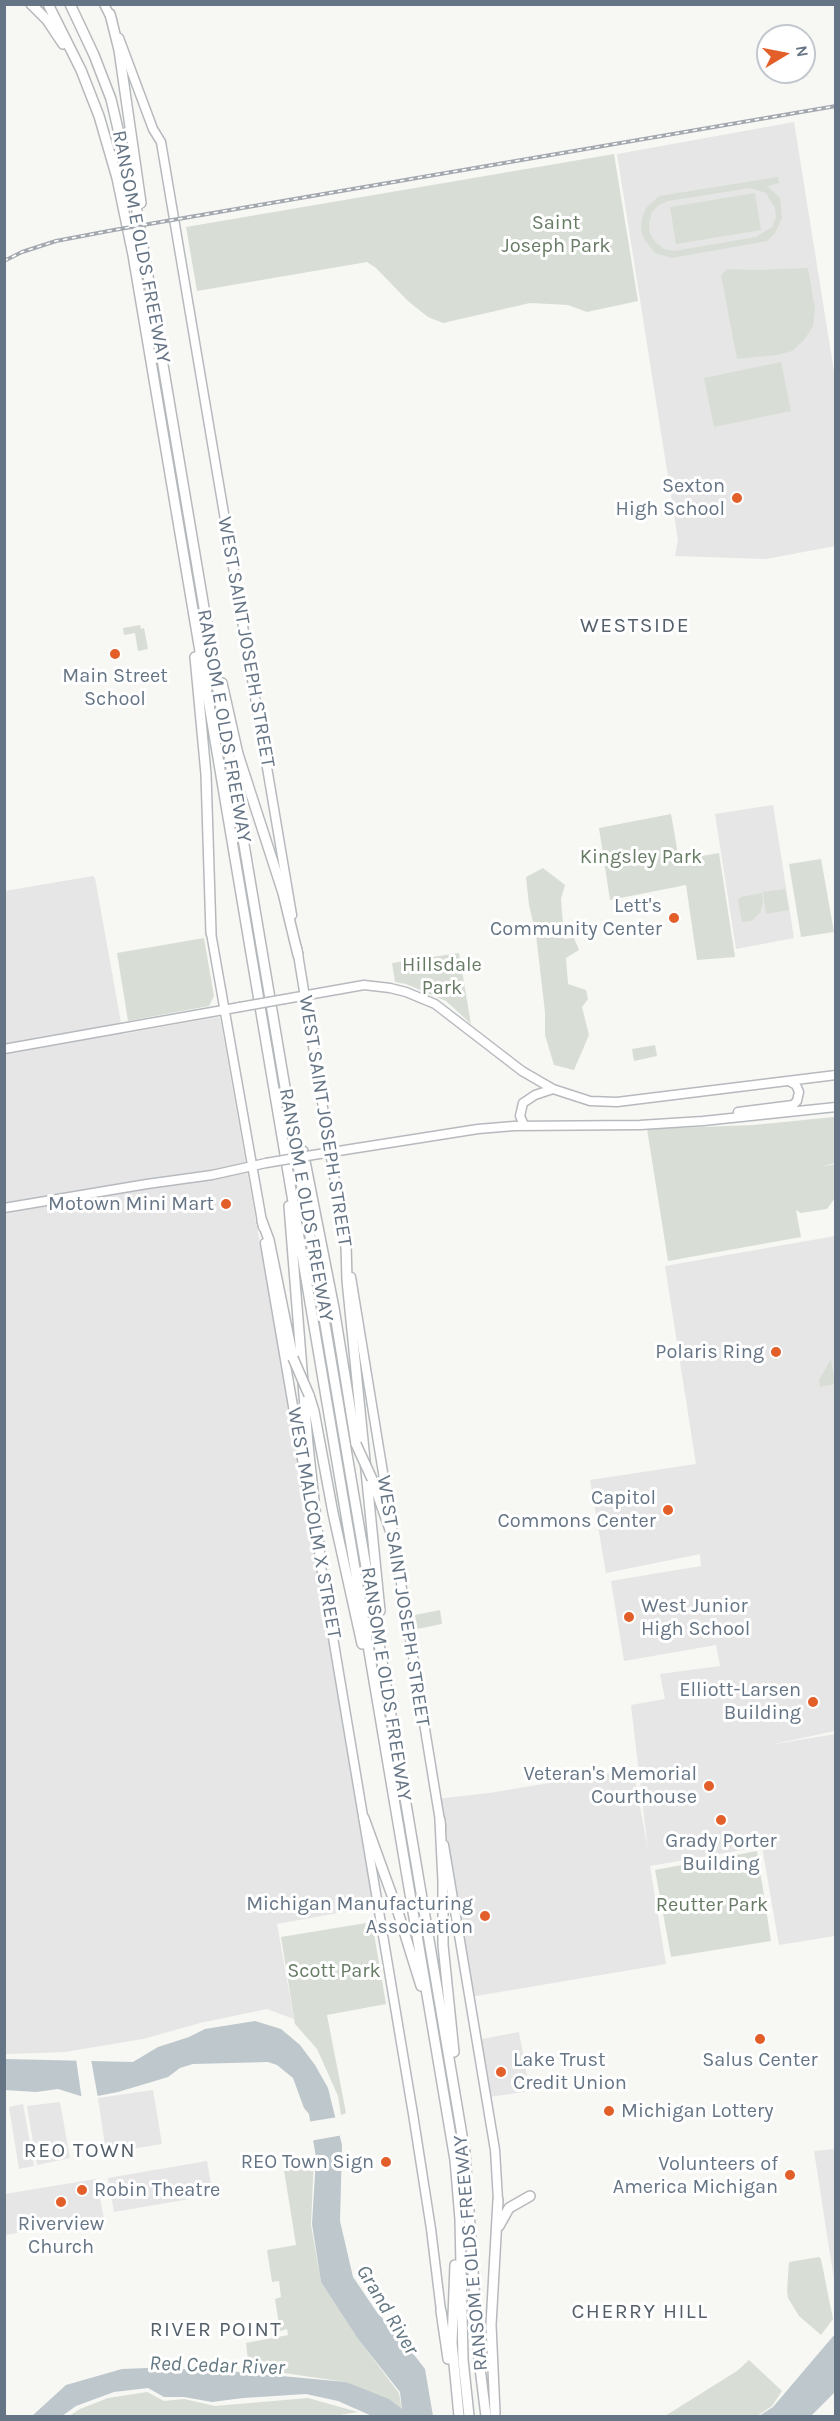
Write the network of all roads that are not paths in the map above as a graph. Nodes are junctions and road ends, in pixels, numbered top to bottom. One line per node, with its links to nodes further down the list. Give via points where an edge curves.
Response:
1 (31, 4): 6 (highway, via 62,41)
2 (48, 4): 6 (highway, via 87,83)
3 (70, 4): 7 (highway, RANSOM E OLDS FREEWAY, via 116,115)
4 (104, 4): 5 (main road, WEST SAINT JOSEPH STREET)
5 (110, 14): 7 (highway, via 121,63); 11 (main road, WEST SAINT JOSEPH STREET, via 161,142)
6 (105, 135): 8 (highway, RANSOM E OLDS FREEWAY, via 129,232)
7 (157, 331): 9 (highway, RANSOM E OLDS FREEWAY)
8 (184, 551): 10 (highway, via 205,754); 20 (highway, RANSOM E OLDS FREEWAY)
9 (200, 586): 11 (highway, via 236,744 283,892); 14 (highway, RANSOM E OLDS FREEWAY)
10 (212, 933): 13 (main road, WEST MALCOLM X STREET)
11 (298, 955): 12 (main road, WEST SAINT JOSEPH STREET)
12 (304, 995): 13 (main road, bridge); 18 (main road, via 364,985 423,998 522,1071); 23 (main road, WEST SAINT JOSEPH STREET)
13 (224, 1010): 15 (main road); 24 (main road, WEST MALCOLM X STREET)
14 (274, 1016): 28 (highway, bridge, via 357,1444); 30 (highway, RANSOM E OLDS FREEWAY)
15 (4, 1049)
16 (836, 1075): 17 (main road)
17 (789, 1081): 18 (main road, via 616,1102 590,1101); 21 (main road, via 799,1092 793,1106 726,1114)
18 (553, 1089): 22 (main road, via 523,1103 520,1116)
19 (836, 1107): 21 (main road)
20 (280, 1120): 29 (highway); 31 (highway, RANSOM E OLDS FREEWAY)
21 (703, 1121): 22 (main road)
22 (524, 1125): 23 (main road, via 447,1133)
23 (330, 1153): 24 (main road, bridge); 27 (main road, WEST SAINT JOSEPH STREET)
24 (253, 1167): 25 (main road); 26 (main road, WEST MALCOLM X STREET)
25 (4, 1208)
26 (262, 1221): 29 (main road, WEST MALCOLM X STREET); 31 (highway, bridge, via 293,1358 314,1411)
27 (346, 1244): 28 (main road, WEST SAINT JOSEPH STREET); 30 (highway, via 347,1287)
28 (394, 1541): 33 (main road, WEST SAINT JOSEPH STREET)
29 (321, 1565): 32 (main road, WEST MALCOLM X STREET)
30 (394, 1730): 35 (highway, RANSOM E OLDS FREEWAY)
31 (385, 1745): 34 (highway, RANSOM E OLDS FREEWAY)
32 (364, 1818): 34 (highway, via 417,1969); 40 (main road, WEST MALCOLM X STREET)
33 (440, 1820): 35 (highway, via 443,1956); 38 (main road, WEST SAINT JOSEPH STREET, via 497,2165)
34 (442, 2077): 36 (highway, RANSOM E OLDS FREEWAY)
35 (465, 2153): 41 (highway, RANSOM E OLDS FREEWAY)
36 (456, 2166): 42 (highway, via 452,2335); 43 (highway, RANSOM E OLDS FREEWAY, via 463,2360)
37 (530, 2196): 39 (highway, via 512,2205 502,2217)
38 (498, 2200): 39 (highway)
39 (494, 2265): 41 (highway)
40 (441, 2311): 42 (highway)
41 (490, 2415)
42 (459, 2416)
43 (469, 2416)

